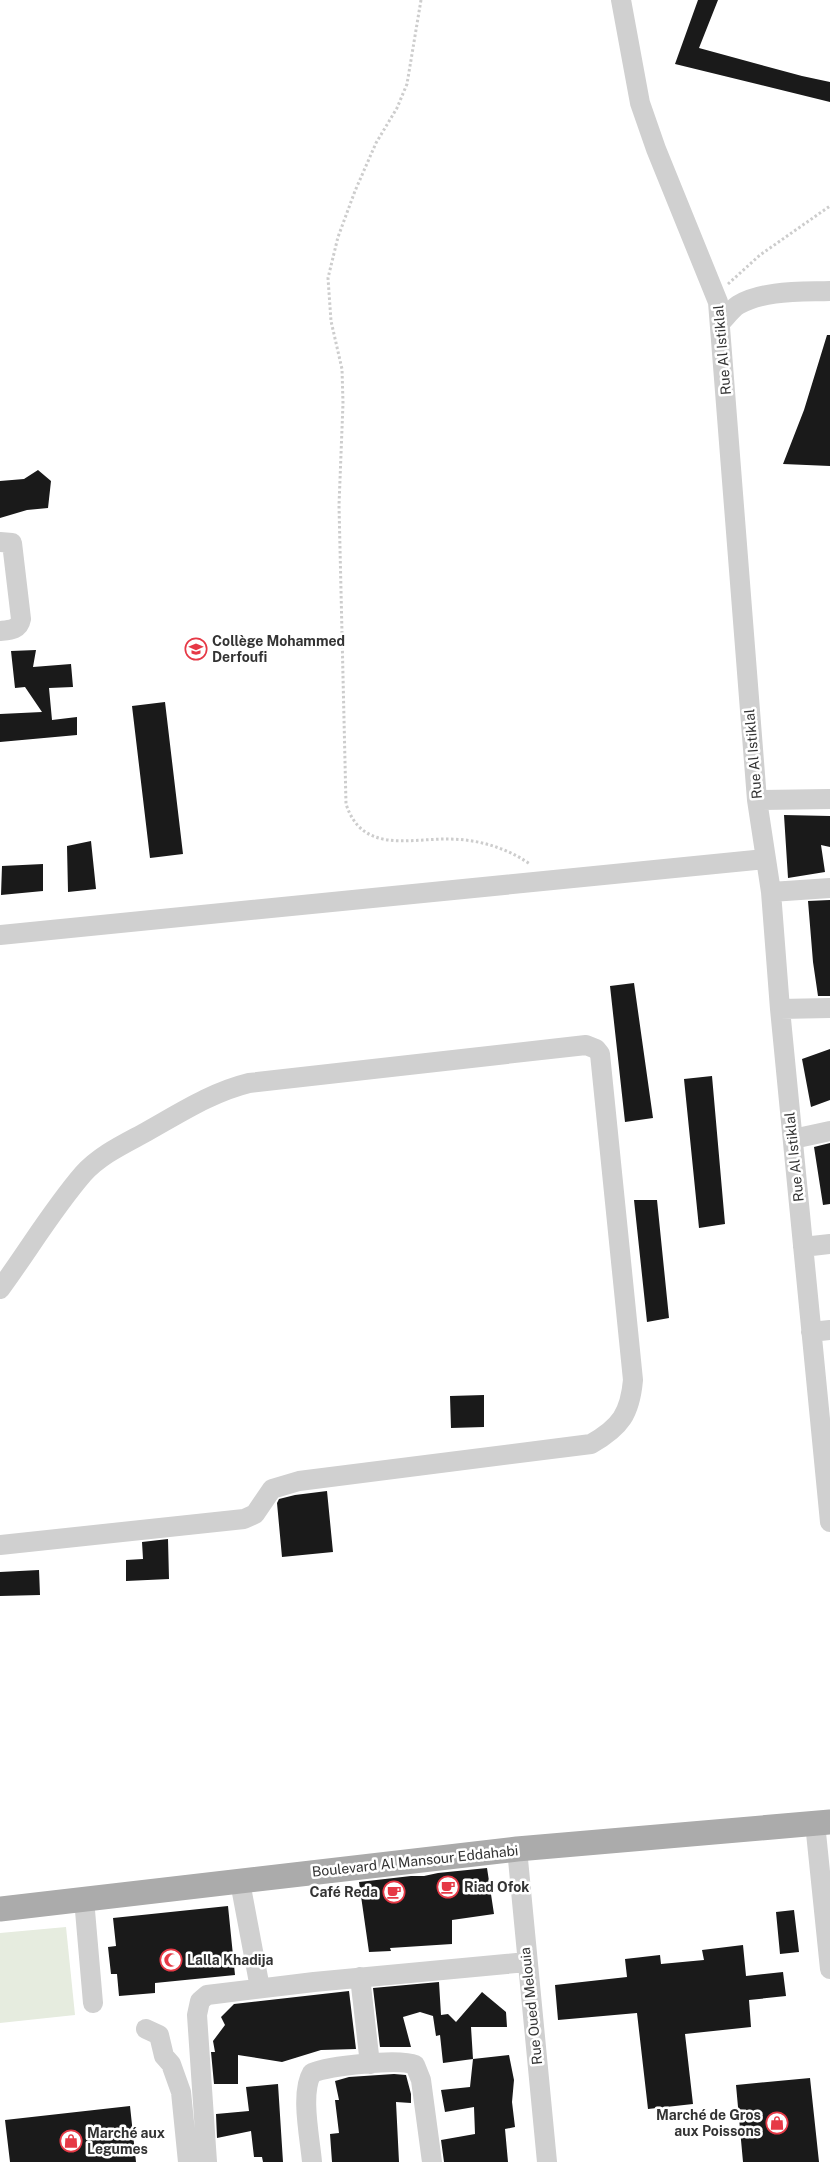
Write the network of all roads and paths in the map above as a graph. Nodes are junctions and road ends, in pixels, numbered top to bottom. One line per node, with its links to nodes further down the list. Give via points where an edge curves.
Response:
1 (421, 0): 11 (path, via 407,84 355,191 338,237 328,278 331,321 342,369 339,505 346,804 351,818 366,834 401,842 448,839 488,844 512,852)
2 (621, 0): 5 (street, Rue Al Istiklal, via 640,103 656,149)
3 (830, 206): 5 (path, via 760,255)
4 (830, 291): 5 (street, via 780,294)
5 (723, 306): 9 (street, Rue Al Istiklal)
6 (0, 542): 7 (street, via 12,543 21,619 13,629)
7 (0, 631)
8 (830, 799): 9 (street)
9 (757, 800): 10 (street, Rue Al Istiklal)
10 (766, 859): 11 (street); 13 (street, Rue Al Istiklal)
11 (552, 880): 14 (street)
12 (830, 888): 13 (street)
13 (771, 892): 16 (street, Rue Al Istiklal)
14 (0, 934)
15 (830, 1008): 16 (street)
16 (780, 1009): 18 (street, Rue Al Istiklal)
17 (830, 1131): 18 (street)
18 (792, 1139): 20 (street, Rue Al Istiklal)
19 (830, 1244): 20 (street)
20 (803, 1247): 22 (street, Rue Al Istiklal)
21 (0, 1289): 25 (street, via 37,1234 84,1174 106,1155 197,1102 226,1089 249,1083 538,1049 586,1045 596,1048 600,1054 633,1380 631,1400 623,1418 610,1434 591,1444 299,1481 272,1489 255,1514 244,1519)
22 (821, 1331): 23 (street, Rue Al Istiklal)
23 (826, 1425): 24 (street, Rue Al Istiklal)
24 (829, 1512)
25 (0, 1545)
26 (823, 1823): 27 (main road, Boulevard Al Mansour Eddahabi); 32 (street)
27 (517, 1849): 28 (main road, Boulevard Al Mansour Eddahabi); 31 (street, Rue Oued Melouia)
28 (240, 1882): 29 (main road, Boulevard Al Mansour Eddahabi); 34 (street)
29 (84, 1899): 30 (main road, Boulevard Al Mansour Eddahabi); 35 (street)
30 (0, 1909)
31 (527, 1962): 33 (street); 42 (street, Rue Oued Melouia)
32 (830, 1969)
33 (360, 1977): 34 (street); 37 (street)
34 (260, 1988): 39 (street, via 207,1996 198,2008)
35 (93, 2002)
36 (146, 2029): 38 (street, via 159,2035 164,2056 171,2064 178,2083)
37 (370, 2064): 40 (street, via 312,2072 307,2081); 41 (street, via 409,2062 415,2066 421,2080)
38 (188, 2162)
39 (207, 2162)
40 (312, 2162)
41 (432, 2162)
42 (547, 2162)

